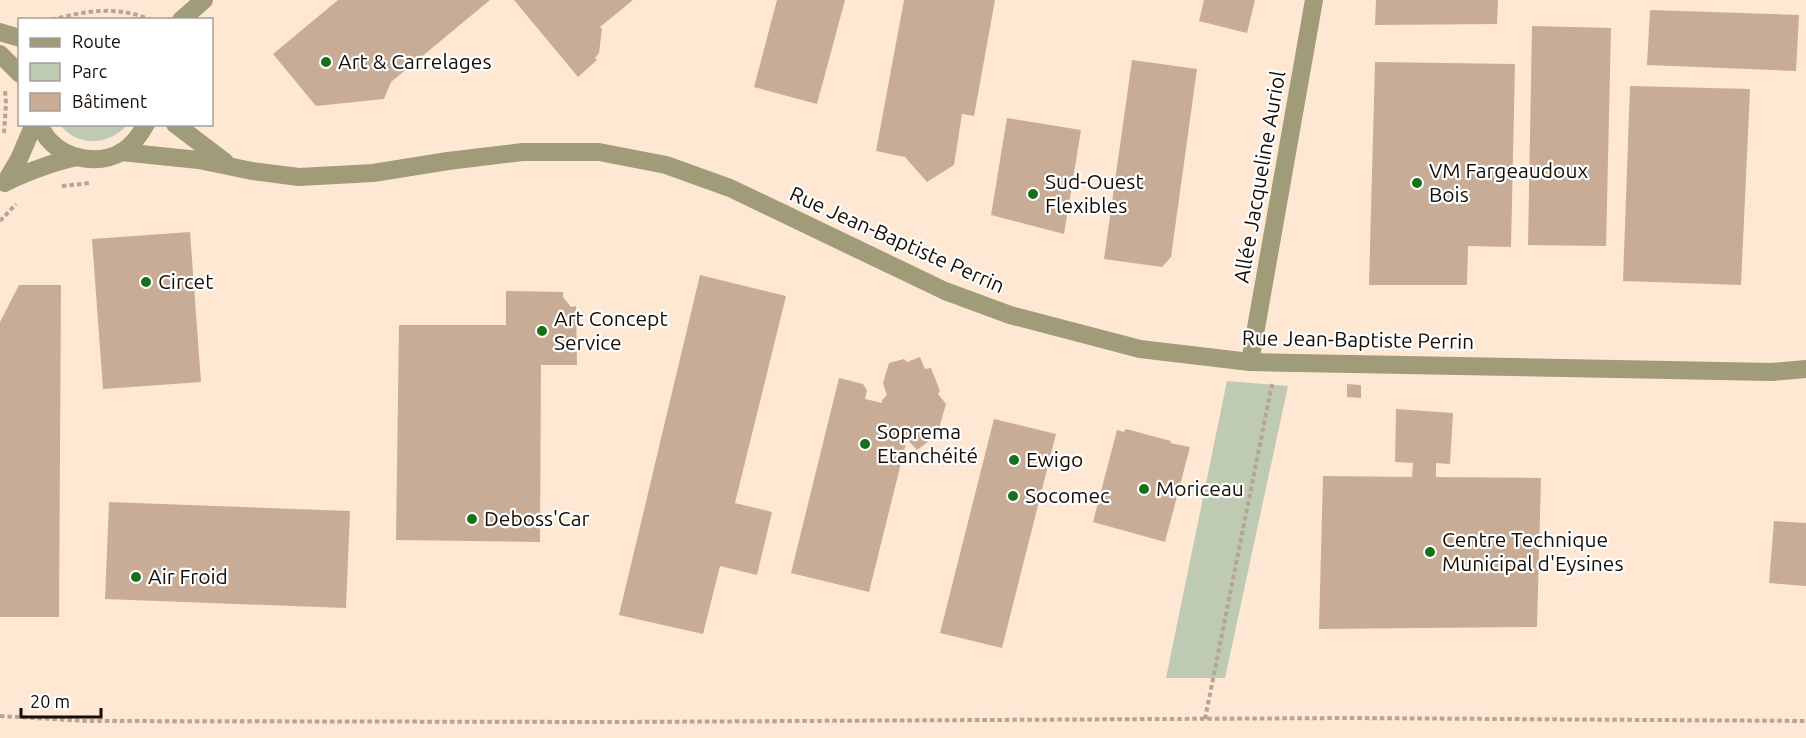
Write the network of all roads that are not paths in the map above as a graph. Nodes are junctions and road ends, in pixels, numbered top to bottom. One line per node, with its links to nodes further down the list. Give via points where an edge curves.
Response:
1 (204, 0): 3 (street)
2 (1314, 0): 16 (street, Allée Jacqueline Auriol)
3 (183, 18)
4 (0, 32): 5 (street)
5 (18, 37)
6 (0, 54): 7 (street)
7 (18, 72)
8 (33, 126): 15 (street)
9 (40, 126): 13 (street, via 49,141)
10 (145, 126): 12 (street, via 136,141)
11 (178, 126): 14 (street, Rue Jean-Baptiste Perrin)
12 (122, 152): 13 (street, via 104,159); 14 (street, Rue Jean-Baptiste Perrin)
13 (78, 157): 15 (street, via 33,169)
14 (229, 165): 16 (street, Rue Jean-Baptiste Perrin, via 299,177 373,173 523,152 599,152 666,165 730,188 945,291 1010,315 1140,349)
15 (3, 185)
16 (1250, 362): 17 (street, Rue Jean-Baptiste Perrin, via 1772,372)
17 (1806, 369)

